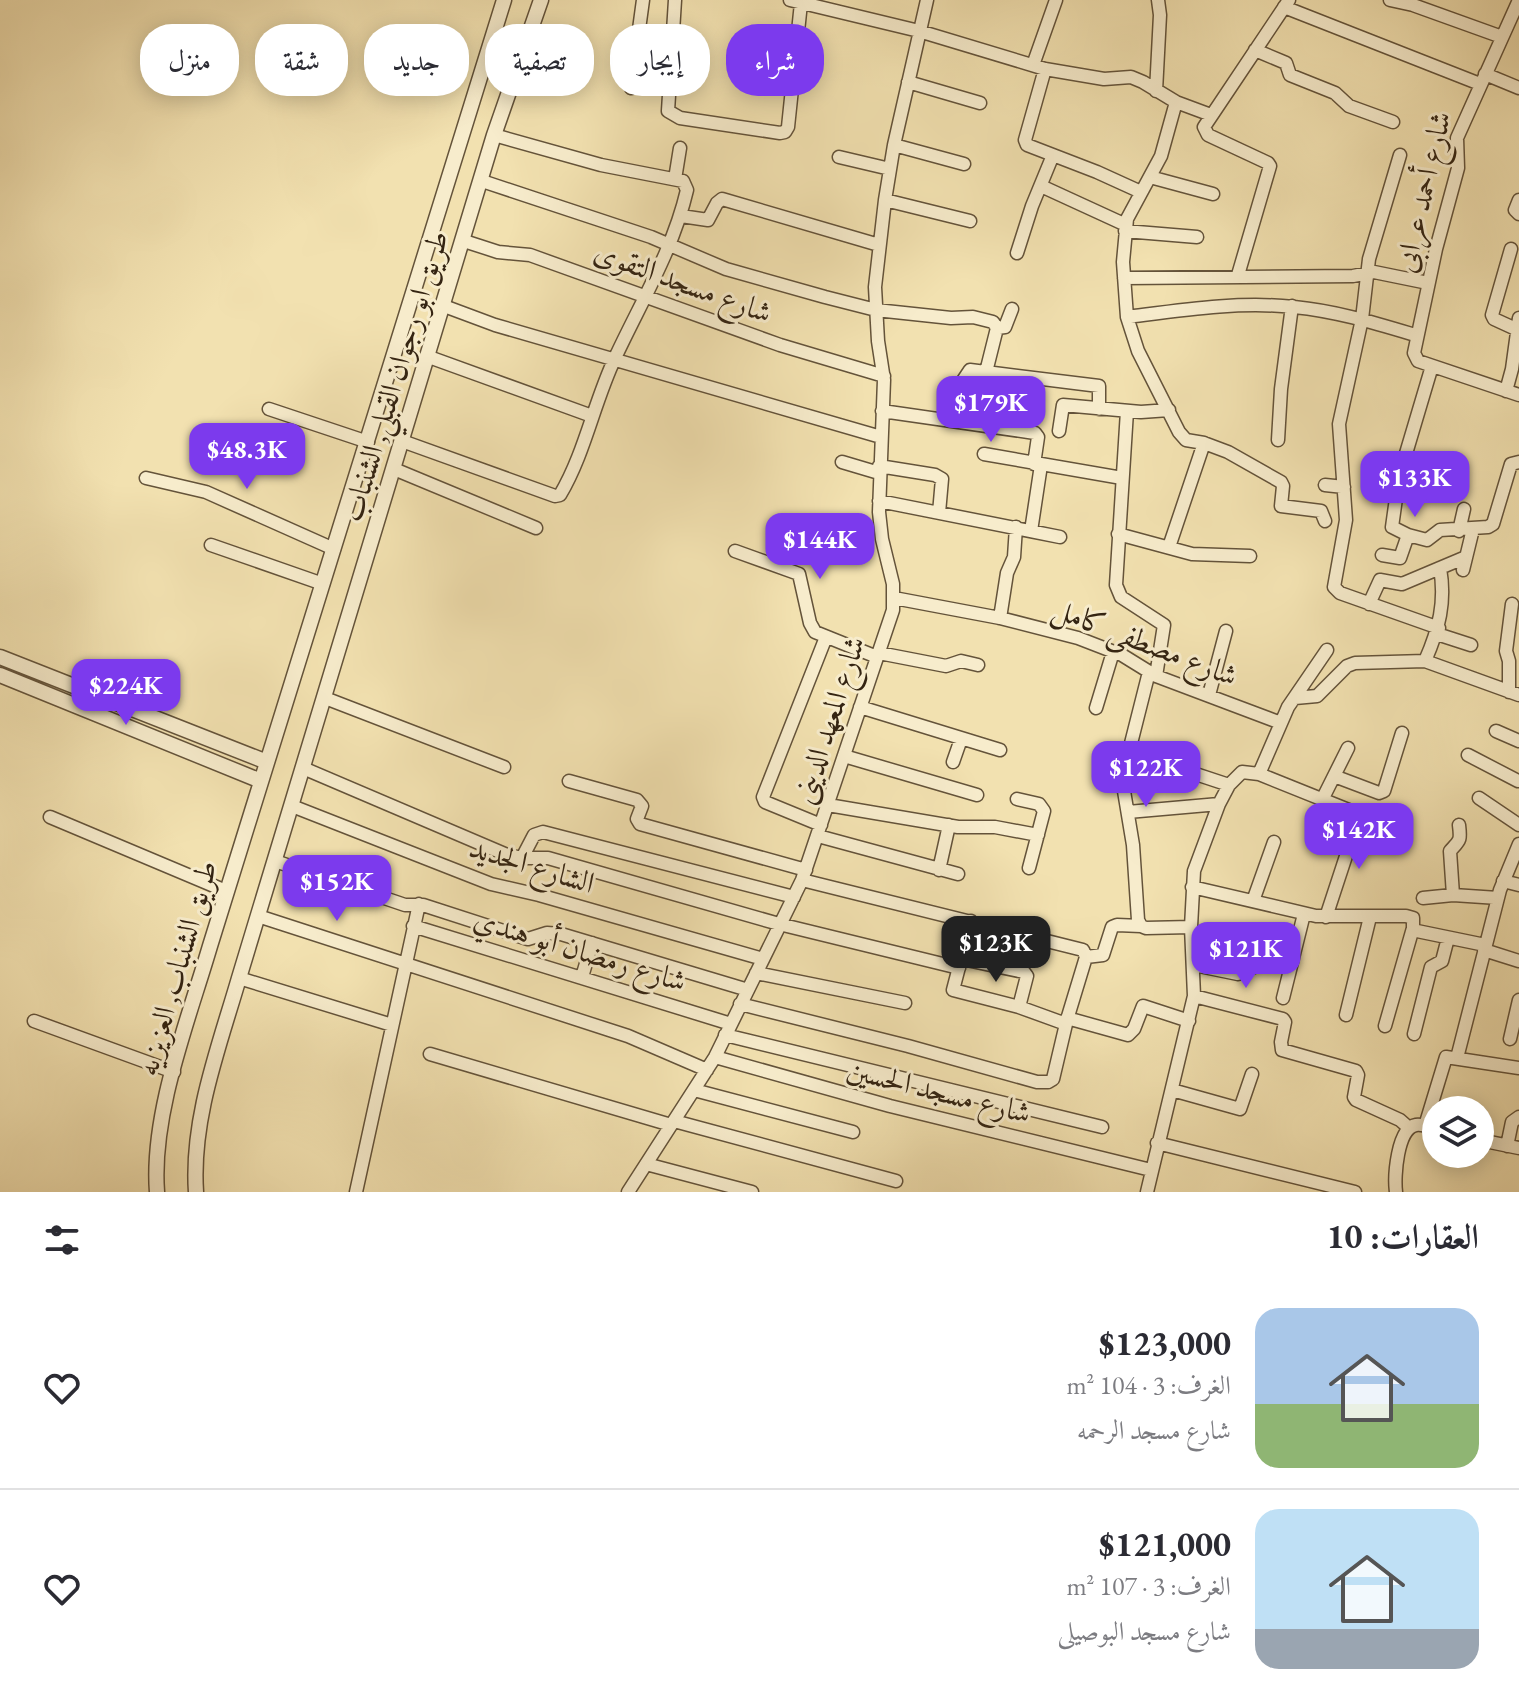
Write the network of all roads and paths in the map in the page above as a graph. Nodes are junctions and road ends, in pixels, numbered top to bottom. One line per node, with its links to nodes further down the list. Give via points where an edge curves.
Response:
1 (504, 0): 81 (street, طريق ابو رجوان القبلي, الشنباب)
2 (541, 0): 25 (street, طريق ابو رجوان القبلي, الشنباب)
3 (643, 0): 12 (street)
4 (675, 0): 10 (street, via 668,111 680,118 780,133 788,127)
5 (927, 0): 13 (street, شارع المعهد الدينى)
6 (1056, 0): 16 (street)
7 (1158, 0): 20 (street)
8 (1390, 0): 14 (street)
9 (1519, 0): 14 (street, شارع أحمد عرابى)
10 (793, 1): 13 (street)
11 (1287, 4): 15 (street); 17 (street)
12 (640, 24)
13 (919, 31): 16 (street); 18 (street, شارع المعهد الدينى)
14 (1502, 37): 17 (street, شارع أحمد عرابى)
15 (1255, 50): 23 (street); 24 (street, via 1286,63 1290,75 1335,93 1349,106)
16 (1039, 67): 20 (street, via 1104,79 1131,77); 28 (street, via 1025,143)
17 (1482, 79): 19 (street); 52 (street, شارع أحمد عرابى, via 1457,138 1458,168)
18 (908, 82): 22 (street); 26 (street, شارع المعهد الدينى)
19 (1519, 88)
20 (1156, 91): 21 (street)
21 (1176, 102): 23 (street); 33 (street)
22 (980, 103)
23 (1211, 115): 50 (street, via 1205,133 1270,166)
24 (1393, 122)
25 (494, 135): 34 (street); 35 (street, طريق ابو رجوان القبلي, الشنباب)
26 (894, 145): 31 (street); 32 (street, شارع المعهد الدينى)
27 (680, 148): 34 (street)
28 (1053, 155): 36 (street); 37 (street)
29 (1400, 155): 49 (street)
30 (839, 157): 32 (street)
31 (964, 164)
32 (890, 169): 39 (street, شارع المعهد الدينى)
33 (1150, 177): 37 (street); 38 (street)
34 (675, 179): 40 (street, via 687,186)
35 (482, 181): 44 (street, طريق ابو رجوان القبلي, الشنباب); 45 (street)
36 (1041, 186): 42 (street); 48 (street)
37 (1141, 192): 42 (street)
38 (1213, 194)
39 (885, 200): 41 (street); 46 (street, شارع المعهد الدينى)
40 (681, 216): 45 (street); 46 (street, via 708,220 722,199)
41 (970, 221)
42 (1125, 228): 43 (street); 51 (street)
43 (1197, 237)
44 (464, 241): 53 (street, شارع مسجد التقوى, via 530,255); 54 (street, طريق ابو رجوان القبلي, الشنباب)
45 (668, 245): 53 (street); 57 (street, via 726,269)
46 (879, 245): 57 (street, شارع المعهد الدينى)
47 (1511, 249): 60 (street, via 1492,315)
48 (1017, 253)
49 (1369, 272): 50 (street); 52 (street); 59 (street)
50 (1238, 275): 51 (street)
51 (1124, 278): 58 (street)
52 (1428, 283): 62 (street, شارع أحمد عرابى)
53 (647, 297): 64 (street); 67 (street, شارع مسجد التقوى)
54 (444, 306): 63 (street, طريق ابو رجوان القبلي, الشنباب); 64 (street)
55 (1292, 306): 58 (street, via 1208,307); 59 (street); 79 (street)
56 (1012, 309): 61 (street, via 1005,327)
57 (876, 310): 61 (street, via 973,317); 67 (street, شارع المعهد الدينى)
58 (1127, 317): 72 (street)
59 (1362, 319): 62 (street); 92 (street, via 1339,424)
60 (1518, 324): 68 (street)
61 (997, 328): 66 (street)
62 (1415, 335): 65 (street, شارع أحمد عرابى, via 1414,358)
63 (429, 357): 75 (street); 80 (street, طريق ابو رجوان القبلي, الشنباب)
64 (614, 359): 75 (street); 78 (street)
65 (1432, 366): 68 (street); 103 (street, via 1399,477 1392,522 1394,530)
66 (986, 372): 71 (street, via 1099,386); 76 (street, via 966,374)
67 (884, 376): 73 (street, شارع المعهد الدينى)
68 (1506, 391): 69 (street)
69 (1519, 395)
70 (269, 409): 81 (street)
71 (1099, 409): 74 (street); 77 (street, via 1061,406)
72 (1169, 410): 74 (street); 82 (street, via 1186,440)
73 (882, 411): 76 (street); 78 (street, شارع المعهد الدينى)
74 (1127, 411): 90 (street)
75 (592, 416): 80 (street, via 565,487 555,496)
76 (953, 420): 86 (street, via 1035,433)
77 (1059, 431)
78 (881, 437): 88 (street, شارع المعهد الدينى)
79 (1278, 440)
80 (402, 441): 87 (street, طريق ابو رجوان القبلي, الشنباب)
81 (368, 442): 107 (street, طريق ابو رجوان القبلي, الشنباب)
82 (1204, 443): 96 (street, via 1281,482 1283,507 1321,511); 106 (street)
83 (984, 454): 86 (street)
84 (842, 462): 88 (street)
85 (1519, 462): 99 (street, via 1511,464 1493,524)
86 (1038, 465): 90 (street); 100 (street)
87 (394, 469): 98 (street); 133 (street, طريق ابو رجوان القبلي, الشنباب)
88 (879, 469): 93 (street, شارع المعهد الدينى); 95 (street, via 942,479)
89 (146, 478): 107 (street, via 206,492)
90 (1122, 478): 102 (street)
91 (1325, 485): 92 (street)
92 (1344, 487): 116 (street, via 1345,529 1334,587)
93 (879, 501): 95 (street); 115 (street, شارع المعهد الدينى)
94 (1464, 509): 101 (street)
95 (939, 513): 97 (street)
96 (1325, 521)
97 (1016, 527): 100 (street); 118 (street)
98 (536, 528)
99 (1473, 529): 101 (street); 111 (street)
100 (1031, 531): 104 (street)
101 (1459, 531): 103 (street, via 1440,530 1427,540)
102 (1118, 534): 106 (street); 129 (street, via 1117,592 1164,625)
103 (1408, 535): 109 (street, via 1400,558)
104 (1060, 537)
105 (211, 545): 114 (street)
106 (1169, 547): 110 (street, via 1207,556)
107 (334, 549): 114 (street, طريق ابو رجوان القبلي, الشنباب)
108 (735, 551): 121 (street, via 799,574 810,623)
109 (1382, 555)
110 (1250, 556)
111 (1466, 557): 112 (street); 113 (street)
112 (1440, 568): 116 (street, via 1402,584 1380,580); 120 (street, via 1443,605)
113 (1463, 570)
114 (323, 584): 147 (street, طريق ابو رجوان القبلي, الشنباب)
115 (894, 598): 118 (street, شارع مصطفى كامل); 125 (street, شارع المعهد الدينى)
116 (1369, 604): 120 (street)
117 (1512, 604): 131 (street, via 1506,651)
118 (1000, 618): 124 (street, شارع مصطفى كامل)
119 (1226, 631): 132 (street)
120 (1438, 631): 122 (street); 127 (street)
121 (826, 637): 125 (street); 170 (street, via 763,793 765,802)
122 (1471, 645)
123 (1327, 650): 134 (street)
124 (1113, 652): 129 (street, شارع مصطفى كامل); 136 (street)
125 (878, 655): 128 (street, via 946,666 961,661); 135 (street, شارع المعهد الدينى)
126 (0, 657): 147 (street)
127 (1425, 661): 131 (street); 134 (street, via 1355,663 1317,696)
128 (978, 665)
129 (1153, 674): 132 (street, شارع مصطفى كامل); 144 (street)
130 (0, 675): 154 (street)
131 (1514, 694)
132 (1209, 695): 137 (street, شارع مصطفى كامل)
133 (325, 698): 149 (street); 150 (street, طريق ابو رجوان القبلي, الشنباب)
134 (1295, 698): 137 (street)
135 (860, 707): 140 (street); 146 (street, شارع المعهد الدينى)
136 (1096, 708)
137 (1281, 723): 151 (street)
138 (1496, 731): 141 (street)
139 (1402, 733): 152 (street, via 1384,791)
140 (961, 739): 143 (street); 148 (street)
141 (1519, 741)
142 (1348, 748): 152 (street)
143 (1000, 750)
144 (1129, 752): 156 (street); 164 (street, via 1122,779)
145 (1468, 755): 153 (street)
146 (844, 756): 157 (street); 162 (street, شارع المعهد الدينى)
147 (267, 762): 154 (street, طريق الشنباب, العزيزيه)
148 (953, 762)
149 (504, 767)
150 (303, 768): 163 (street, طريق الشنباب, العزيزيه); 175 (street)
151 (1259, 774): 156 (street, via 1242,772); 160 (street)
152 (1334, 776): 160 (street)
153 (1519, 780)
154 (261, 781): 184 (street, طريق الشنباب, العزيزيه)
155 (569, 781): 180 (street, via 637,800 642,806 640,824)
156 (1229, 785): 161 (street)
157 (977, 795)
158 (1479, 798): 169 (street)
159 (1017, 799): 171 (street, via 1042,807)
160 (1322, 800): 166 (street)
161 (1219, 804): 164 (street); 183 (street)
162 (828, 805): 167 (street); 170 (street, شارع المعهد الدينى)
163 (292, 806): 176 (street, طريق الشنباب, العزيزيه); 207 (street, الشارع الجديد, via 491,884)
164 (1128, 812): 198 (street)
165 (50, 817): 184 (street)
166 (1368, 818): 172 (street); 193 (street, via 1357,845 1347,853)
167 (949, 825): 171 (street); 178 (street)
168 (1459, 825): 185 (street, via 1460,839 1450,851)
169 (1519, 825)
170 (820, 831): 178 (street); 180 (street, شارع المعهد الدينى)
171 (1038, 835): 177 (street)
172 (1400, 835)
173 (1274, 842): 189 (street)
174 (1519, 844): 181 (street)
175 (522, 858): 186 (street, via 534,835 543,832); 196 (street, via 548,858)
176 (275, 861): 190 (street, via 405,905); 192 (street, طريق الشنباب, العزيزيه)
177 (1029, 868)
178 (939, 870): 179 (street)
179 (958, 874)
180 (804, 875): 186 (street, شارع المعهد الدينى); 195 (street)
181 (1503, 881): 182 (street); 188 (street)
182 (1519, 885)
183 (1192, 887): 189 (street); 199 (street)
184 (226, 891): 237 (street, طريق الشنباب, العزيزيه)
185 (1453, 895): 187 (street); 188 (street)
186 (794, 897): 196 (street, شارع المعهد الدينى)
187 (1423, 898)
188 (1498, 898): 205 (street)
189 (1253, 901): 191 (street)
190 (419, 904): 197 (street); 204 (street, via 528,939 553,933)
191 (1304, 914): 193 (street); 218 (street)
192 (258, 916): 209 (street); 215 (street, طريق الشنباب, العزيزيه)
193 (1326, 917): 194 (street)
194 (1370, 917): 200 (street, via 1410,916); 223 (street)
195 (971, 921): 201 (street); 210 (street)
196 (779, 924): 207 (street, شارع المعهد الدينى); 210 (street)
197 (413, 926): 209 (street); 214 (street, شارع رمضان أبو هندي)
198 (1141, 926): 199 (street); 206 (street, via 1112,927 1103,955)
199 (1191, 927): 211 (street)
200 (1413, 928): 202 (street); 228 (street)
201 (1007, 931): 206 (street, via 1083,950); 212 (street)
202 (1448, 938): 205 (street); 230 (street, via 1442,961 1431,967)
203 (1241, 939): 211 (street, via 1264,945 1254,967 1238,974)
204 (592, 943): 214 (street); 216 (street)
205 (1485, 948): 208 (street); 234 (street)
206 (1086, 957): 225 (street)
207 (763, 959): 213 (street, شارع المعهد الدينى)
208 (1519, 961)
209 (405, 964): 227 (street); 236 (street, via 628,1036)
210 (961, 964): 212 (street); 222 (street, via 955,992)
211 (1194, 965): 217 (street)
212 (998, 967): 222 (street, via 1026,973)
213 (756, 973): 216 (street, شارع المعهد الدينى); 220 (street)
214 (582, 977): 229 (street, شارع رمضان أبو هندي)
215 (239, 978): 227 (street); 254 (street, طريق الشنباب, العزيزيه, via 201,1120)
216 (748, 990): 221 (street, شارع المعهد الدينى)
217 (1194, 996): 226 (street); 246 (street, via 1283,1019 1282,1050 1356,1071 1356,1100)
218 (1283, 998)
219 (1519, 1000): 231 (street)
220 (905, 1003)
221 (740, 1004): 225 (street, via 1037,1082 1048,1082 1055,1073); 229 (street, شارع المعهد الدينى)
222 (1019, 1007): 225 (street)
223 (1346, 1015)
224 (34, 1021): 237 (street)
225 (1066, 1021): 226 (street, via 1128,1035 1143,1006)
226 (1189, 1021): 240 (street)
227 (392, 1025): 255 (street)
228 (1385, 1026)
229 (728, 1030): 233 (street, شارع المعهد الدينى); 245 (street, شارع رمضان أبو هندي)
230 (1414, 1034)
231 (1510, 1039)
232 (430, 1054): 243 (street)
233 (715, 1057): 236 (street, شارع المعهد الدينى); 251 (street, شارع مسجد الحسين)
234 (1457, 1058): 235 (street); 241 (street, via 1444,1059)
235 (1519, 1068)
236 (707, 1070): 239 (street, شارع المعهد الدينى)
237 (174, 1072): 253 (street, طريق الشنباب, العزيزيه, via 160,1127)
238 (1252, 1074): 240 (street, via 1240,1109)
239 (694, 1090): 243 (street, شارع المعهد الدينى); 247 (street)
240 (1172, 1090): 248 (street)
241 (1437, 1096)
242 (1519, 1117): 249 (street, via 1512,1122)
243 (672, 1123): 250 (street, شارع المعهد الدينى); 252 (street)
244 (1422, 1126): 246 (street)
245 (1102, 1127)
246 (1409, 1128): 260 (street, via 1398,1155)
247 (853, 1132)
248 (1157, 1143): 251 (street); 259 (street)
249 (1513, 1147)
250 (646, 1164): 256 (street, شارع المعهد الدينى); 257 (street)
251 (1151, 1170): 258 (street)
252 (896, 1181)
253 (157, 1192)
254 (196, 1192)
255 (356, 1192)
256 (629, 1192)
257 (752, 1192)
258 (1147, 1192)
259 (1355, 1192)
260 (1396, 1192)

